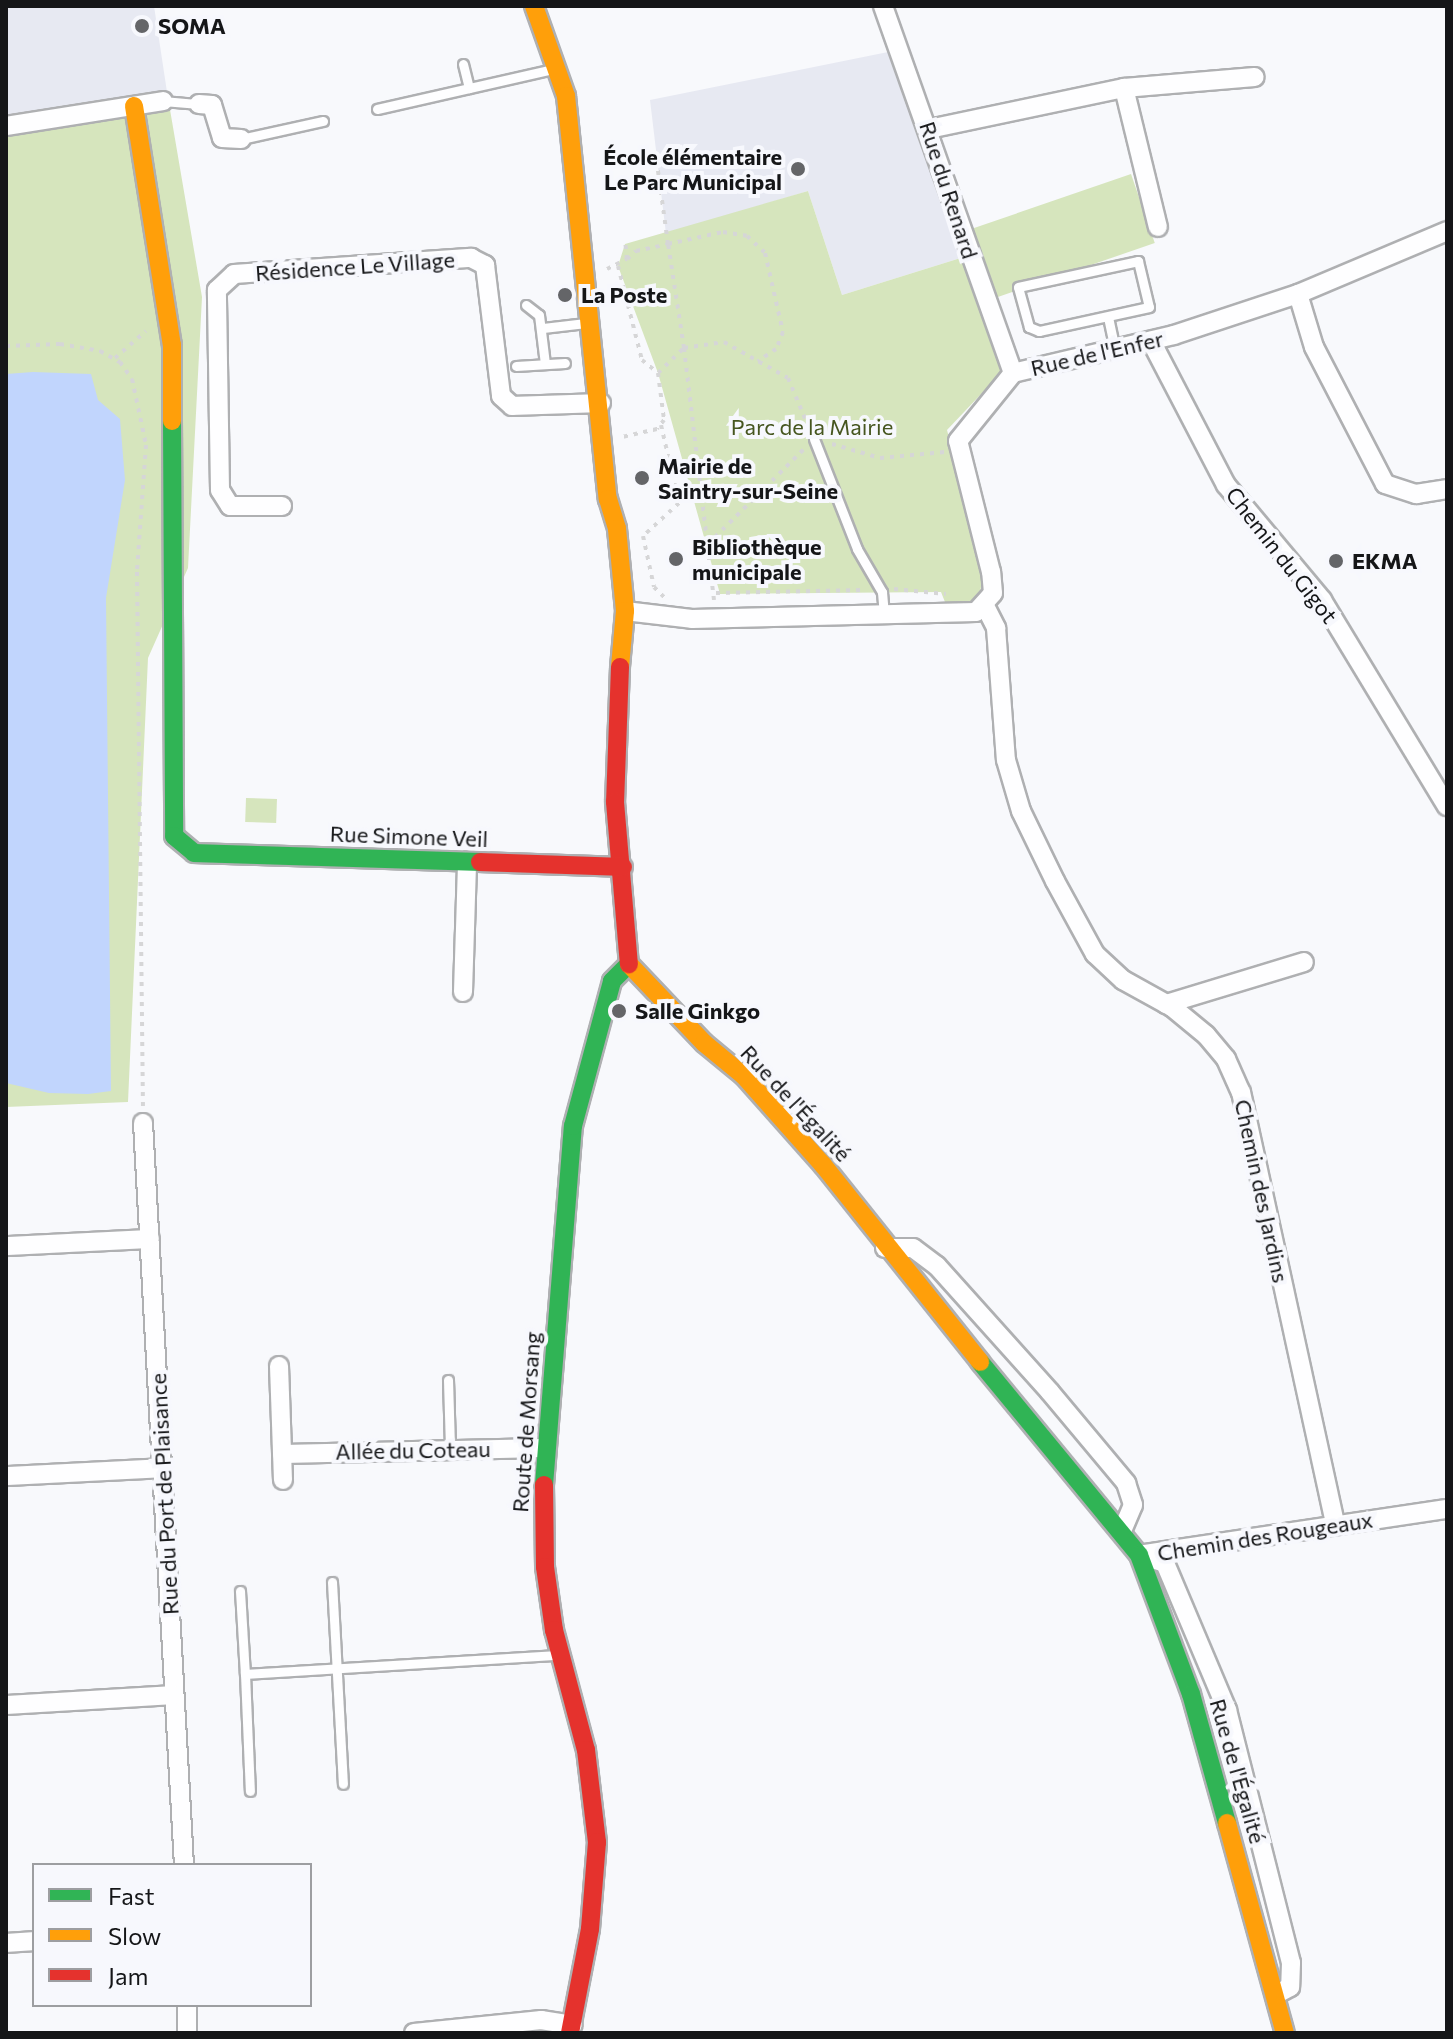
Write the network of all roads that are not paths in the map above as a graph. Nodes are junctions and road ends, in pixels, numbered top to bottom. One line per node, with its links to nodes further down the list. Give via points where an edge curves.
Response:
1 (534, 6): 4 (street)
2 (883, 6): 14 (street, Rue du Renard)
3 (463, 64): 6 (lane)
4 (560, 67): 6 (lane); 21 (street)
5 (1255, 77): 7 (street)
6 (469, 88): 11 (lane)
7 (1124, 88): 14 (street); 16 (street)
8 (163, 101): 9 (lane); 10 (street)
9 (199, 104): 15 (street, via 212,105 222,138)
10 (134, 106): 13 (street); 37 (street, Rue Simone Veil, via 172,345 170,822 178,842 194,853)
11 (377, 109)
12 (323, 121): 15 (lane)
13 (6, 126)
14 (929, 129): 28 (street, Rue du Renard)
15 (241, 139)
16 (1158, 227)
17 (1447, 231): 18 (street, Rue de l'Enfer)
18 (1298, 294): 23 (street, Rue de l'Enfer); 31 (street, via 1314,347 1385,484 1416,494)
19 (526, 305): 22 (lane, via 539,315)
20 (1108, 317): 20 (lane, via 1149,307 1138,261 1018,287 1029,327 1039,331); 24 (lane)
21 (593, 322): 22 (lane); 29 (street)
22 (543, 328): 26 (lane)
23 (1151, 341): 24 (street, Rue de l'Enfer); 36 (street, Chemin du Gigot, via 1226,485 1322,600)
24 (1115, 350): 28 (street, Rue de l'Enfer)
25 (565, 363): 26 (lane)
26 (545, 364): 27 (lane)
27 (516, 366)
28 (1013, 373): 33 (street, Rue de l'Enfer, via 963,431 959,451 991,572 993,593)
29 (601, 403): 32 (street, Résidence Le Village, via 512,406 501,396 485,265 471,258 234,274 217,290 220,490 230,506); 34 (street)
30 (814, 439): 35 (lane, via 857,549 880,589)
31 (1447, 489)
32 (282, 506)
33 (985, 606): 35 (street, via 953,616); 42 (street, Chemin des Jardins, via 996,628 1006,760 1021,811 1095,954 1123,980)
34 (625, 611): 35 (street, via 692,619); 38 (street, via 615,787)
35 (884, 616)
36 (1447, 806)
37 (467, 862): 38 (street, Rue Simone Veil); 41 (street)
38 (623, 867): 40 (street)
39 (1304, 962): 42 (street)
40 (629, 964): 46 (street, Rue de l'Égalité, via 704,1043 744,1076 823,1165); 49 (street, Route de Morsang, via 612,981 573,1126)
41 (463, 992)
42 (1166, 1004): 56 (street, Chemin des Jardins, via 1206,1035 1226,1059 1241,1092)
43 (143, 1123): 44 (street, Rue du Port de Plaisance)
44 (150, 1239): 45 (street); 52 (street, Rue du Port de Plaisance)
45 (6, 1246)
46 (885, 1248): 57 (street, Rue de l'Égalité); 57 (street, via 913,1248 937,1266 1126,1483 1133,1505)
47 (279, 1366): 51 (street)
48 (448, 1380): 50 (lane)
49 (544, 1448): 50 (street, Allée du Coteau); 61 (street, Route de Morsang, via 545,1567)
50 (450, 1449): 51 (street, Allée du Coteau)
51 (282, 1454): 54 (street)
52 (162, 1468): 53 (street); 64 (street, Rue du Port de Plaisance)
53 (6, 1476)
54 (283, 1480)
55 (1447, 1509): 56 (street, Chemin des Rougeaux)
56 (1335, 1524): 58 (street, Chemin des Rougeaux)
57 (1122, 1531): 58 (street, Rue de l'Égalité)
58 (1139, 1555): 71 (street, Rue de l'Égalité, via 1191,1694); 71 (street, Chemin des Rougeaux, via 1165,1563 1227,1710 1291,1963 1290,1987)
59 (332, 1582): 62 (lane)
60 (240, 1591): 63 (lane)
61 (561, 1655): 62 (lane); 73 (street, Route de Morsang, via 586,1750 597,1842)
62 (334, 1669): 63 (lane); 66 (lane)
63 (245, 1674): 67 (lane)
64 (174, 1695): 65 (street); 68 (street, Rue du Port de Plaisance)
65 (6, 1705)
66 (343, 1784)
67 (250, 1791)
68 (184, 1863)
69 (32, 1941): 70 (street)
70 (6, 1943)
71 (1275, 1995): 76 (street, Rue de l'Égalité)
72 (187, 2007): 74 (street)
73 (577, 2030): 75 (street, via 541,2020)
74 (187, 2033)
75 (414, 2033)
76 (1285, 2033)

